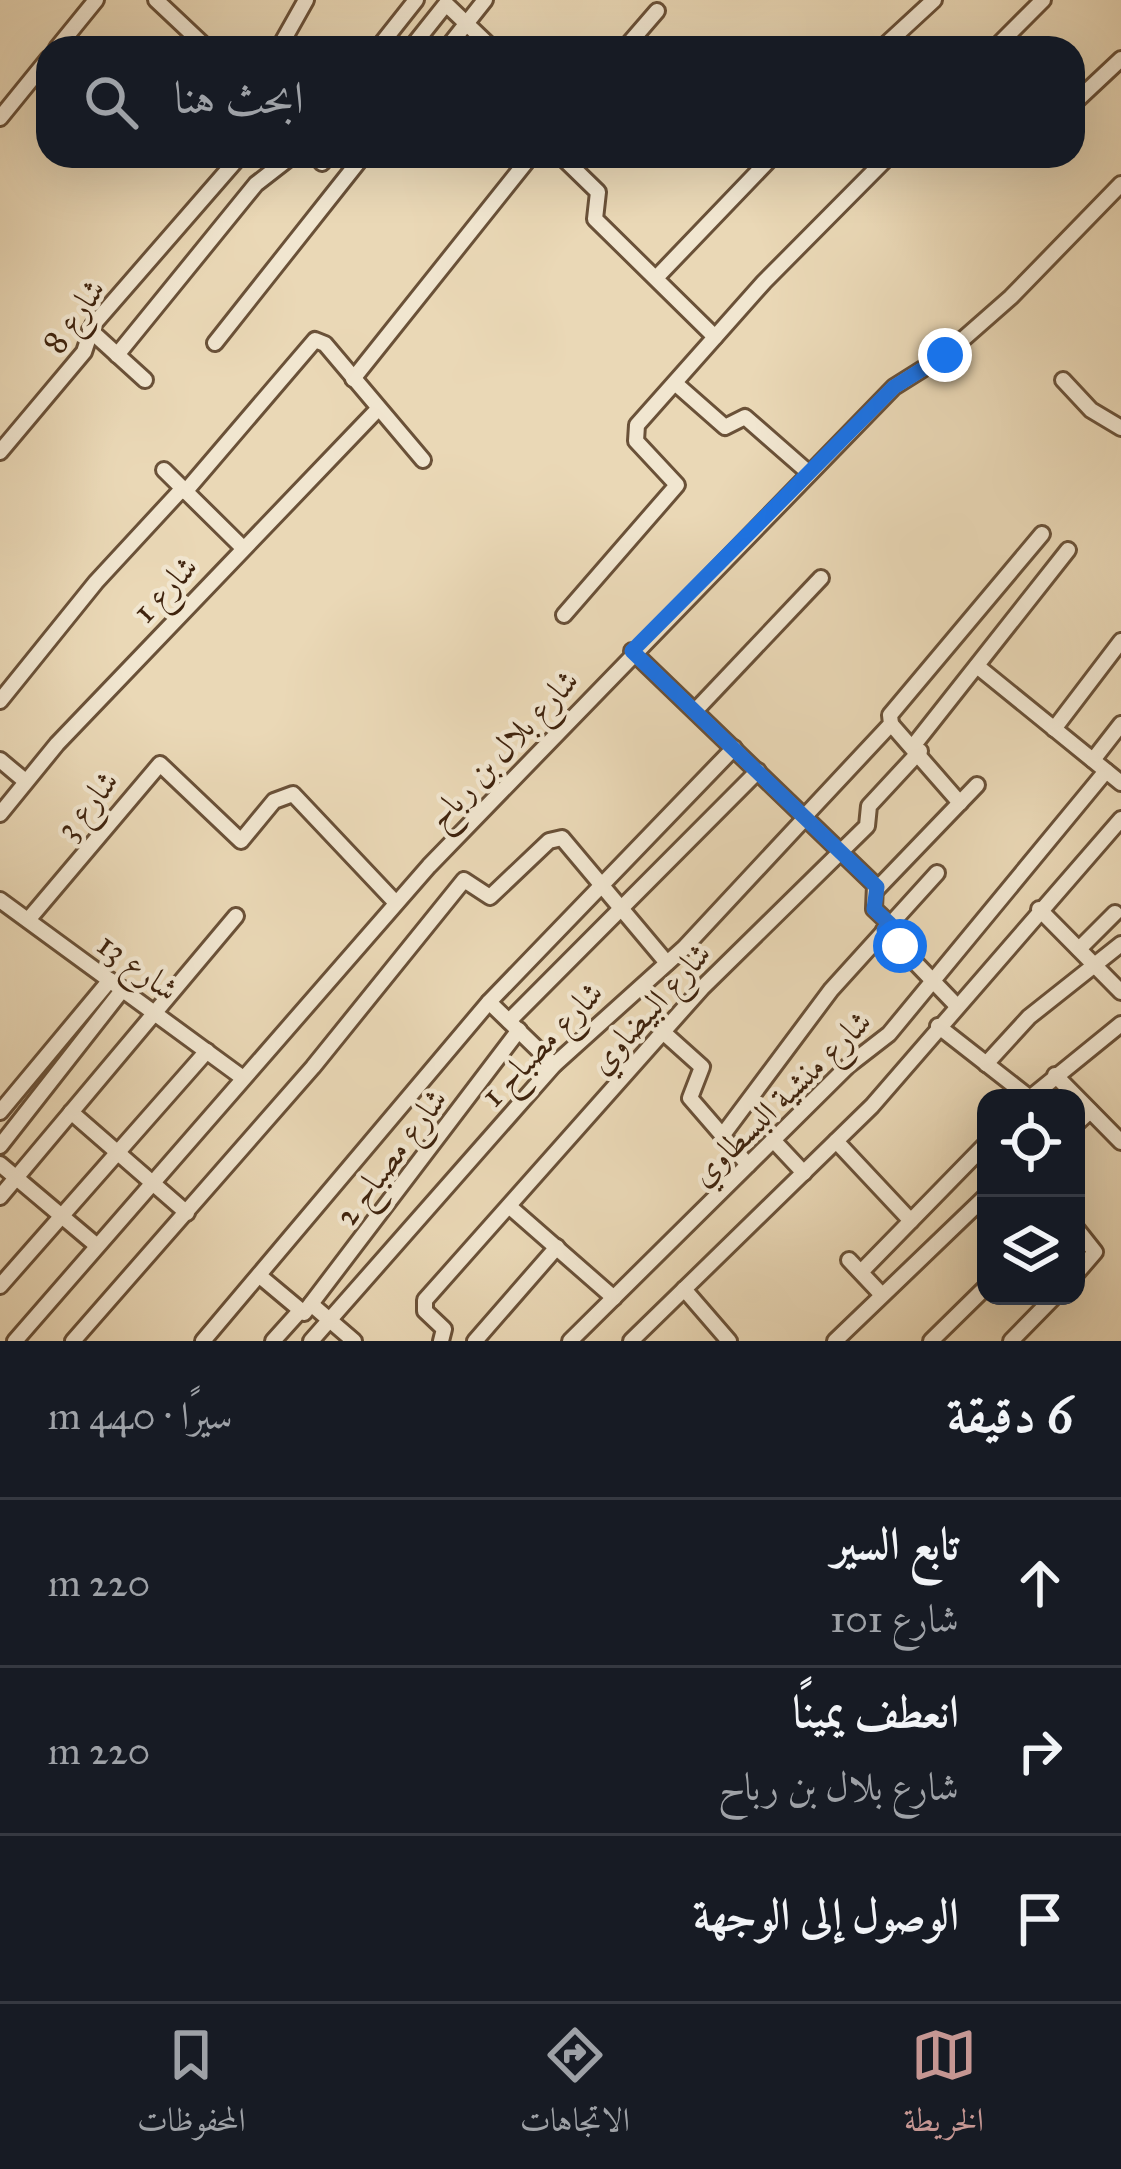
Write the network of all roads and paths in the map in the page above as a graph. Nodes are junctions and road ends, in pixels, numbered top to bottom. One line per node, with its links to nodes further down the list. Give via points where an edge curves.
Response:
1 (96, 0): 10 (street)
2 (156, 0): 11 (street)
3 (306, 0): 12 (street)
4 (416, 0): 13 (street)
5 (485, 0): 9 (street)
6 (934, 0): 18 (street)
7 (1041, 0): 19 (street)
8 (657, 11): 17 (street)
9 (467, 21): 14 (street, via 446,4); 15 (street); 16 (street)
10 (67, 36)
11 (193, 36)
12 (286, 36)
13 (388, 36)
14 (421, 36)
15 (455, 36)
16 (481, 36)
17 (635, 36)
18 (895, 36)
19 (1006, 36)
20 (1121, 59): 22 (street)
21 (36, 74): 23 (street)
22 (1085, 93)
23 (0, 118)
24 (230, 168): 33 (street, شارع 8)
25 (277, 168): 36 (street)
26 (354, 168): 35 (street)
27 (521, 168): 37 (street)
28 (573, 168): 32 (street, via 598,192 596,219)
29 (761, 168): 32 (street)
30 (878, 168): 34 (street)
31 (1121, 184): 46 (street, شارع بلال بن رباح, via 1012,296 894,387)
32 (656, 278): 34 (street)
33 (90, 330): 36 (street); 43 (street, شارع 8, via 84,352)
34 (716, 337): 40 (street)
35 (215, 344)
36 (117, 355): 38 (street)
37 (352, 379): 41 (street); 47 (street, via 315,340)
38 (145, 380)
39 (1063, 380): 42 (street)
40 (675, 383): 46 (street, via 725,427 745,417); 52 (street, via 633,435 677,485)
41 (378, 409): 44 (street); 49 (street, شارع 1)
42 (1120, 424)
43 (0, 452)
44 (423, 460)
45 (164, 470): 47 (street)
46 (809, 473): 54 (street, شارع بلال بن رباح)
47 (184, 491): 49 (street); 56 (street, via 96,582)
48 (1042, 534): 58 (street, شارع مصباح 1, via 890,715)
49 (241, 546): 67 (street, شارع 1)
50 (1068, 550): 55 (street, شارع البيضاوي)
51 (821, 578): 57 (street)
52 (564, 615)
53 (1121, 641): 60 (street)
54 (632, 651): 57 (street); 78 (street, شارع بلال بن رباح)
55 (977, 666): 60 (street); 62 (street, شارع البيضاوي)
56 (0, 701)
57 (695, 711): 61 (street)
58 (891, 724): 62 (street); 72 (street, شارع مصباح 1)
59 (1121, 724): 64 (street)
60 (1054, 729): 64 (street)
61 (734, 748): 65 (street); 76 (street)
62 (917, 748): 70 (street); 74 (street, شارع البيضاوي)
63 (0, 760): 67 (street)
64 (1093, 760): 66 (street)
65 (758, 771): 72 (street); 80 (street, شارع مصباح 2)
66 (1106, 771): 68 (street); 90 (street, شارع منشية البسطاوي)
67 (24, 780): 71 (street, شارع 1)
68 (1121, 783)
69 (977, 785): 70 (street)
70 (960, 803): 77 (street)
71 (0, 814)
72 (806, 817): 74 (street); 88 (street, شارع مصباح 1)
73 (1121, 819): 81 (street)
74 (842, 851): 77 (street); 99 (street, شارع البيضاوي)
75 (937, 874): 85 (street)
76 (603, 881): 80 (street); 93 (street); 124 (street, via 555,837 490,897 464,880)
77 (877, 889): 85 (street, via 874,909)
78 (396, 903): 84 (street, شارع 3, via 293,794 274,801 241,841 160,764); 104 (street, شارع بلال بن رباح)
79 (2, 905): 84 (street, شارع 13)
80 (623, 907): 88 (street); 97 (street, شارع مصباح 2)
81 (1040, 909): 87 (street); 94 (street)
82 (1115, 913): 87 (street)
83 (236, 916): 95 (street)
84 (28, 920): 91 (street, شارع 13)
85 (887, 927): 90 (street); 109 (street)
86 (1121, 944): 89 (street)
87 (1079, 949): 89 (street)
88 (667, 963): 101 (street, شارع مصباح 1)
89 (1097, 968): 92 (street); 102 (street, via 1029,1017)
90 (934, 982): 94 (street); 110 (street, شارع منشية البسطاوي)
91 (117, 985): 95 (street, شارع 13); 106 (street); 113 (street)
92 (1121, 992)
93 (489, 1002): 97 (street); 133 (street)
94 (956, 1005): 98 (street)
95 (155, 1012): 100 (street, شارع 13); 107 (street)
96 (1121, 1024): 103 (street)
97 (514, 1025): 101 (street); 140 (street, شارع مصباح 2)
98 (938, 1026): 102 (street); 111 (street)
99 (663, 1032): 109 (street, via 702,1067 690,1098); 123 (street, شارع البيضاوي)
100 (207, 1051): 104 (street, شارع 13); 115 (street)
101 (554, 1064): 141 (street, شارع مصباح 1)
102 (986, 1064): 103 (street, via 1030,1098)
103 (1054, 1075): 105 (street)
104 (243, 1078): 120 (street, شارع بلال بن رباح)
105 (1090, 1111): 108 (street); 112 (street)
106 (0, 1112)
107 (70, 1112): 115 (street); 119 (street)
108 (1085, 1116)
109 (722, 1136): 117 (street)
110 (773, 1140): 117 (street, شارع منشية البسطاوي); 118 (street)
111 (836, 1142): 118 (street); 126 (street)
112 (1121, 1142)
113 (0, 1145)
114 (977, 1153): 126 (street)
115 (121, 1155): 120 (street); 125 (street)
116 (0, 1164): 119 (street)
117 (748, 1165): 138 (street, شارع منشية البسطاوي)
118 (803, 1173): 135 (street)
119 (16, 1178): 121 (street); 125 (street)
120 (153, 1184): 124 (street); 128 (street, شارع بلال بن رباح)
121 (0, 1196)
122 (985, 1197): 136 (street)
123 (510, 1207): 129 (street); 150 (street, شارع البيضاوي, via 423,1308 444,1330)
124 (187, 1213): 146 (street)
125 (64, 1217): 128 (street); 134 (street)
126 (910, 1221): 132 (street)
127 (1085, 1239): 131 (street, via 1095,1252)
128 (96, 1245): 145 (street, شارع بلال بن رباح)
129 (556, 1247): 138 (street); 151 (street)
130 (849, 1260): 132 (street)
131 (1085, 1264)
132 (861, 1272): 136 (street)
133 (260, 1277): 140 (street); 147 (street)
134 (0, 1286)
135 (684, 1289): 144 (street); 153 (street)
136 (882, 1295): 142 (street)
137 (977, 1296): 154 (street)
138 (614, 1298): 152 (street, شارع منشية البسطاوي)
139 (1046, 1305): 155 (street)
140 (304, 1309): 141 (street); 148 (street, شارع مصباح 2)
141 (329, 1320): 143 (street); 149 (street, شارع مصباح 1)
142 (845, 1338)
143 (349, 1339)
144 (633, 1340)
145 (15, 1341)
146 (73, 1341)
147 (203, 1341)
148 (273, 1341)
149 (311, 1341)
150 (441, 1341)
151 (475, 1341)
152 (570, 1341)
153 (729, 1341)
154 (931, 1341)
155 (1010, 1341)

